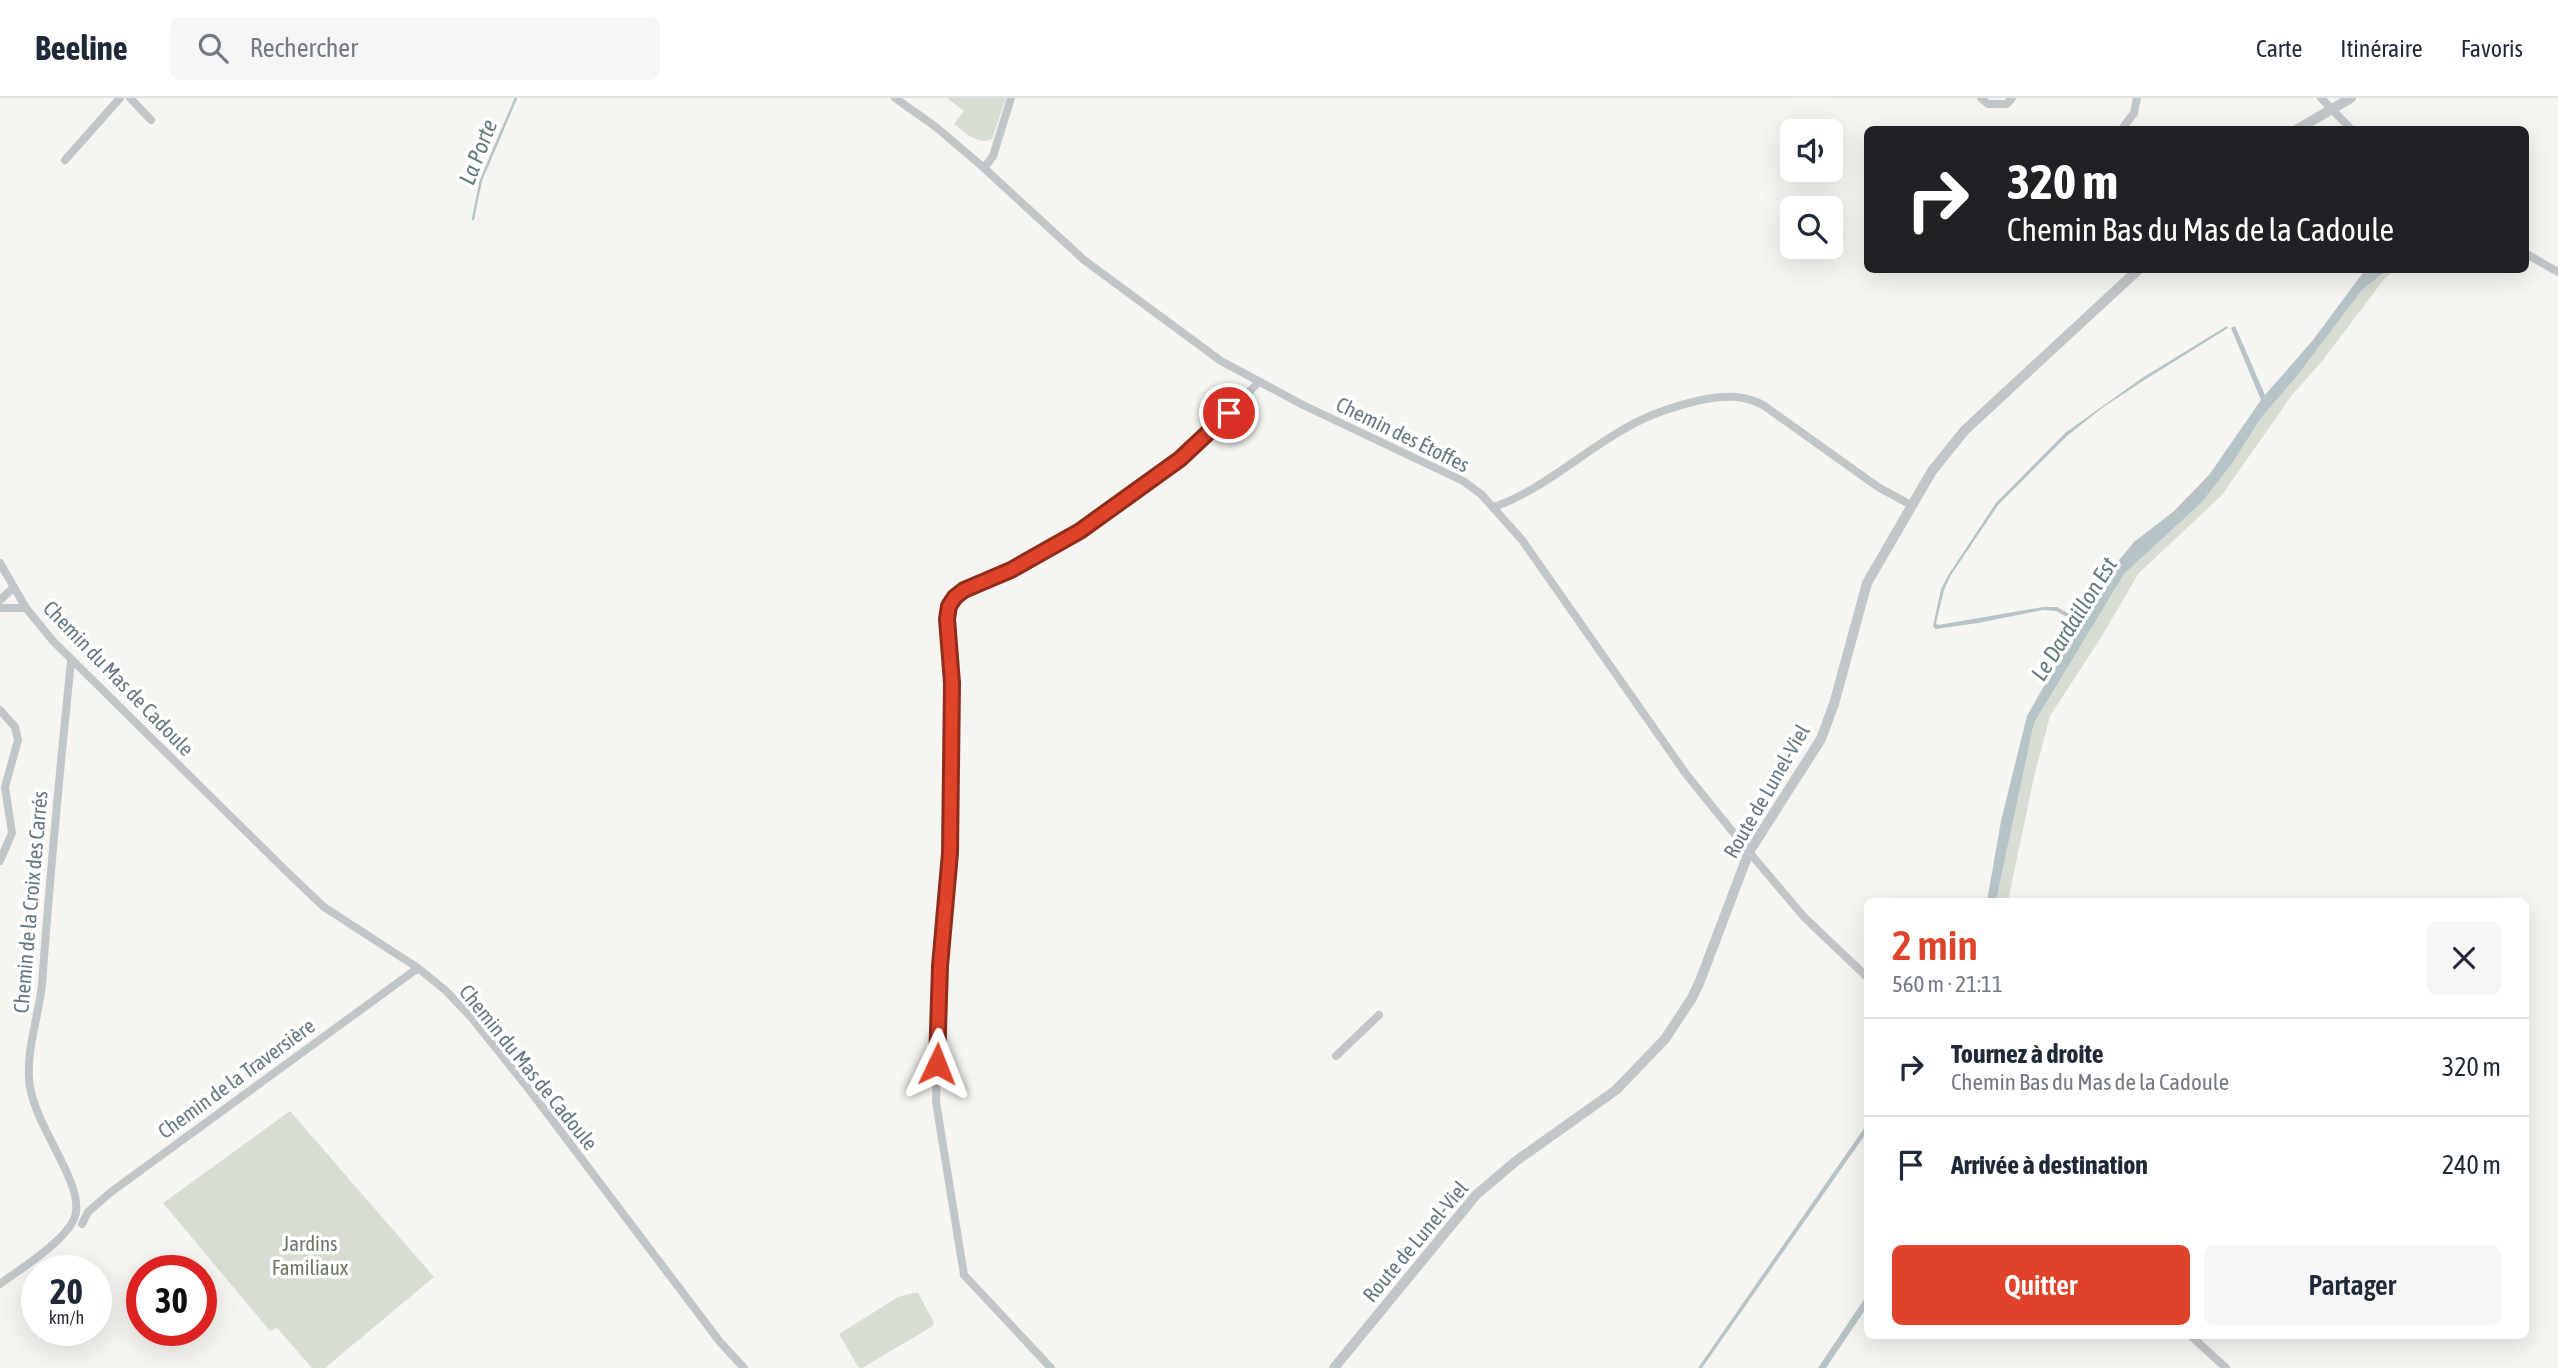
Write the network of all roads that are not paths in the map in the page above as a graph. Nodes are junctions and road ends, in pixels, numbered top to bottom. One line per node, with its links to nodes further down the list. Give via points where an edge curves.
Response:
1 (120, 98): 15 (street)
2 (130, 98): 11 (street)
3 (895, 98): 16 (street, Chemin des Étoffes)
4 (1011, 98): 16 (street, via 993,156)
5 (1982, 98): 6 (street, via 1988,104 2007,104)
6 (2012, 98)
7 (2137, 98): 12 (street)
8 (2320, 98): 10 (street)
9 (2351, 98): 10 (street)
10 (2332, 110): 13 (street); 14 (street)
11 (151, 120)
12 (2125, 126)
13 (2303, 126)
14 (2348, 126)
15 (65, 160)
16 (984, 168): 20 (street, Chemin des Étoffes, via 1083,260 1221,361)
17 (2529, 255): 18 (street)
18 (2558, 272)
19 (2135, 273): 21 (street, Route de Lunel-Viel, via 1965,429)
20 (1259, 382): 22 (street, Chemin des Étoffes, via 1463,481); 40 (street, via 1180,459 1080,531 1020,566 964,590 949,606 950,853 940,966 936,1102 964,1275)
21 (1911, 505): 22 (street, via 1878,487 1774,412 1743,398 1716,398 1630,426 1531,490); 30 (street, Route de Lunel-Viel, via 1867,583 1821,739)
22 (1494, 507): 30 (street, Chemin des Étoffes, via 1686,774)
23 (0, 563): 24 (street, Chemin du Mas de Cadoule)
24 (13, 588): 25 (street); 27 (street, Chemin du Mas de Cadoule)
25 (0, 600)
26 (0, 608): 27 (street)
27 (26, 608): 28 (street, Chemin du Mas de Cadoule)
28 (71, 661): 32 (street, Chemin du Mas de Cadoule, via 324,907); 36 (street, Chemin de la Croix des Carrés, via 41,993 29,1075 36,1110 71,1182)
29 (0, 710): 31 (street, via 15,727 18,740 5,787 12,833)
30 (1749, 852): 33 (street, Chemin des Étoffes, via 1804,917); 41 (street, Route de Lunel-Viel, via 1700,981 1665,1039 1616,1090 1476,1195)
31 (0, 861)
32 (418, 968): 36 (street, Chemin de la Traversière, via 111,1192); 39 (street, Chemin du Mas de Cadoule, via 471,1017)
33 (1864, 974)
34 (1379, 1014): 35 (street)
35 (1336, 1056)
36 (78, 1222): 37 (street, Chemin de la Traversière)
37 (0, 1284)
38 (2194, 1339): 42 (street)
39 (744, 1368)
40 (1051, 1368)
41 (1334, 1368)
42 (2226, 1368)

